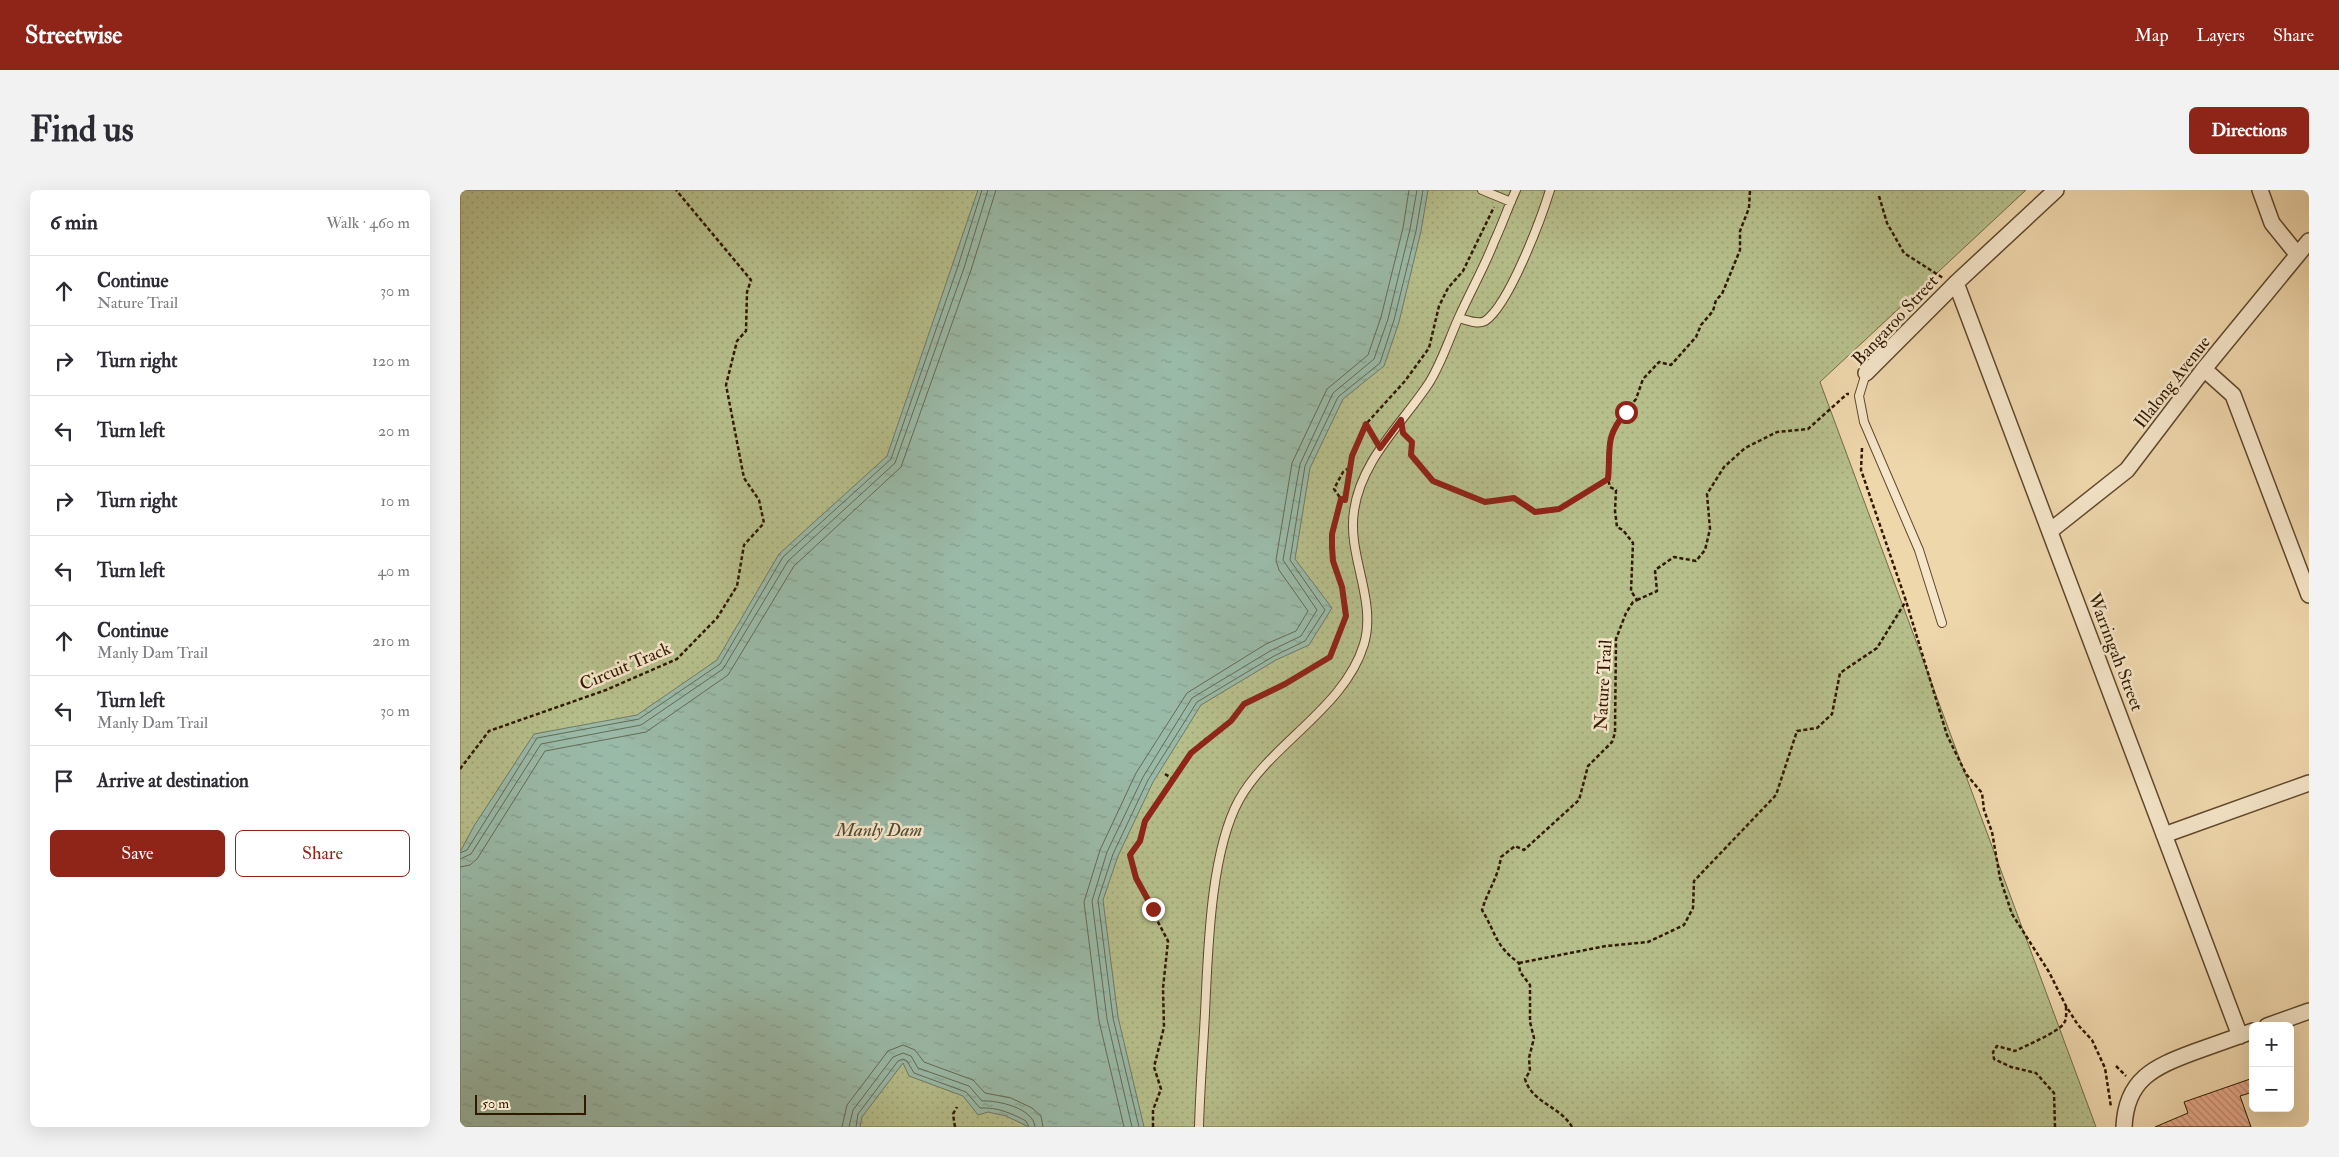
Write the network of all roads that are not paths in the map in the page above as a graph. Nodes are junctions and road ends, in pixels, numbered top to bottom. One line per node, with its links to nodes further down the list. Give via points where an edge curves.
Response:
1 (1482, 190): 6 (lane)
2 (1516, 190): 6 (lane)
3 (1550, 190): 10 (lane, via 1530,246 1498,308 1478,323)
4 (2056, 190): 9 (street, Bangaroo Street)
5 (2260, 190): 8 (street, via 2272,223)
6 (1511, 202): 10 (lane)
7 (2309, 241): 8 (street, Illalong Avenue)
8 (2297, 254): 11 (street, Illalong Avenue)
9 (1956, 283): 12 (street, Bangaroo Street); 13 (street, Warringah Street)
10 (1459, 318): 22 (lane, via 1429,383 1380,448 1360,485 1353,512 1366,617 1364,644 1347,680 1239,800 1220,854 1207,972)
11 (2204, 369): 13 (street, Illalong Avenue, via 2127,470); 14 (street, via 2233,395)
12 (1866, 373): 16 (lane, Bangaroo Street, via 1859,396 1864,422 1919,550)
13 (2050, 531): 18 (street, Warringah Street)
14 (2302, 557): 15 (street)
15 (2309, 595)
16 (1942, 623)
17 (2309, 783): 18 (street)
18 (2164, 835): 21 (street, Warringah Street)
19 (2309, 1011): 20 (street)
20 (2278, 1022)
21 (2247, 1033): 23 (street, via 2160,1065 2136,1086 2125,1112)
22 (1200, 1127)
23 (2124, 1127)

